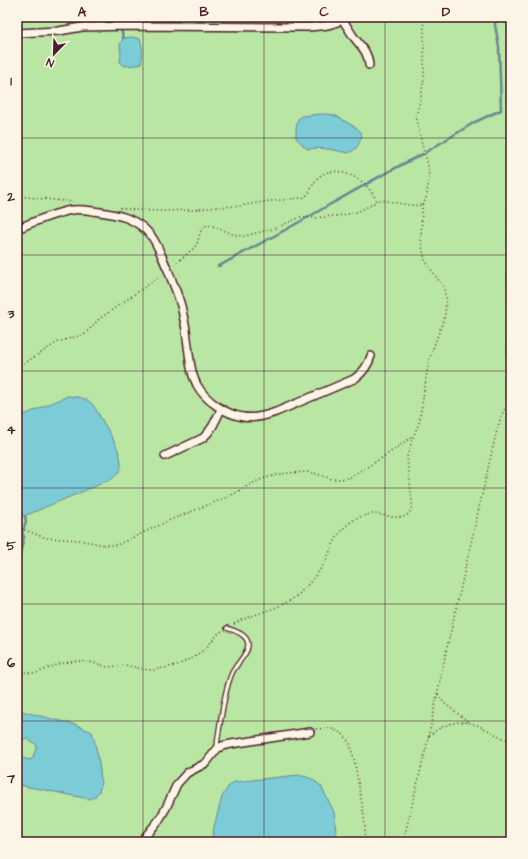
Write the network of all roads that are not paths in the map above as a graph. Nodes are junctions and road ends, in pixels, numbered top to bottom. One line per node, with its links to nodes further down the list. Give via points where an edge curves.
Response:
1 (344, 18): 2 (street, via 326,26 307,28 130,26); 3 (street, via 354,38 369,58)
2 (17, 33)
3 (369, 65)
4 (17, 229): 6 (street, via 73,210 123,216 148,232 180,300 191,372 203,394)
5 (371, 356): 6 (street, via 360,375 276,412 259,417 242,417)
6 (221, 409): 7 (street, via 207,434)
7 (165, 456)
8 (227, 628): 10 (lane, via 240,633 248,646 229,679)
9 (310, 732): 10 (street)
10 (217, 748): 11 (street, via 206,763 187,773 177,784 159,820)
11 (141, 842)

